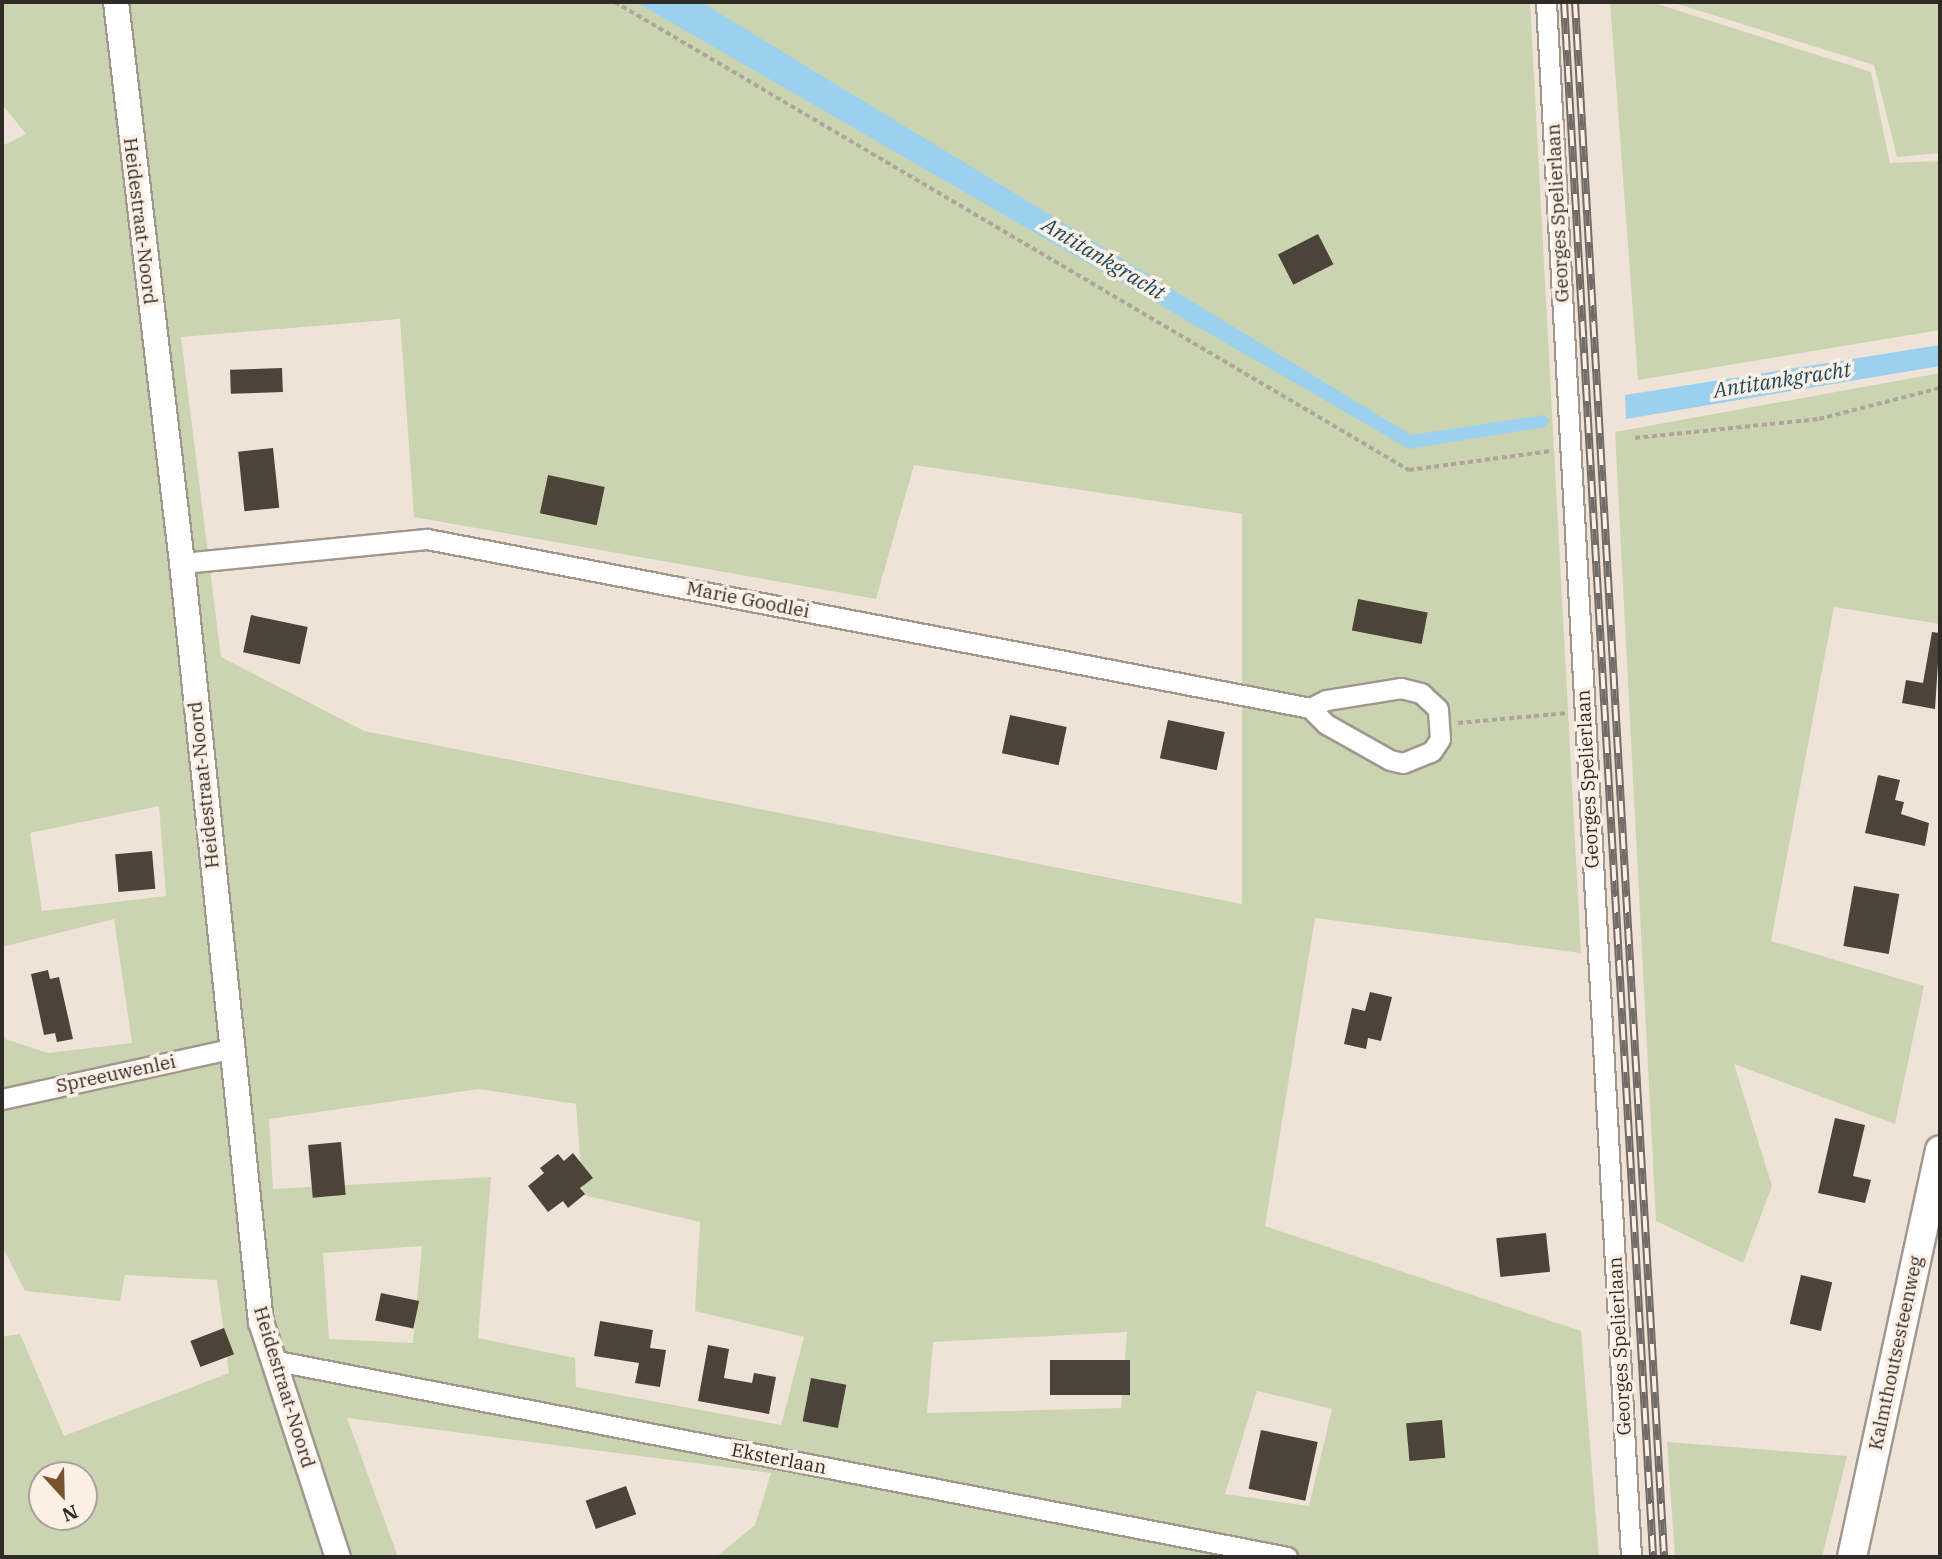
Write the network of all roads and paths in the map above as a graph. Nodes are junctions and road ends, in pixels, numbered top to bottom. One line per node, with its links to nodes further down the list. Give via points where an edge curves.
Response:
1 (116, 2): 7 (street, Heidestraat-Noord)
2 (615, 2): 6 (path, via 1409,470)
3 (1546, 2): 6 (street, Georges Spelierlaan)
4 (1940, 388): 5 (path, via 1819,419)
5 (1635, 438)
6 (1567, 449): 9 (street, Georges Spelierlaan)
7 (182, 563): 8 (street, Marie Goodlei, via 427,539); 11 (street, Heidestraat-Noord)
8 (1310, 708): 10 (street, Marie Goodlei, via 1325,700 1401,688 1422,693 1438,709); 10 (street, Marie Goodlei, via 1326,724 1403,763 1432,751)
9 (1585, 711): 10 (path); 17 (street, Georges Spelierlaan)
10 (1442, 725)
11 (230, 1049): 12 (street, Spreeuwenlei); 14 (street, Heidestraat-Noord, via 257,1293)
12 (2, 1099)
13 (1940, 1150): 18 (main road, Kalmthoutsesteenweg)
14 (272, 1360): 15 (street, Heidestraat-Noord); 16 (street, Eksterlaan)
15 (338, 1557)
16 (1287, 1557)
17 (1632, 1557)
18 (1852, 1557)

